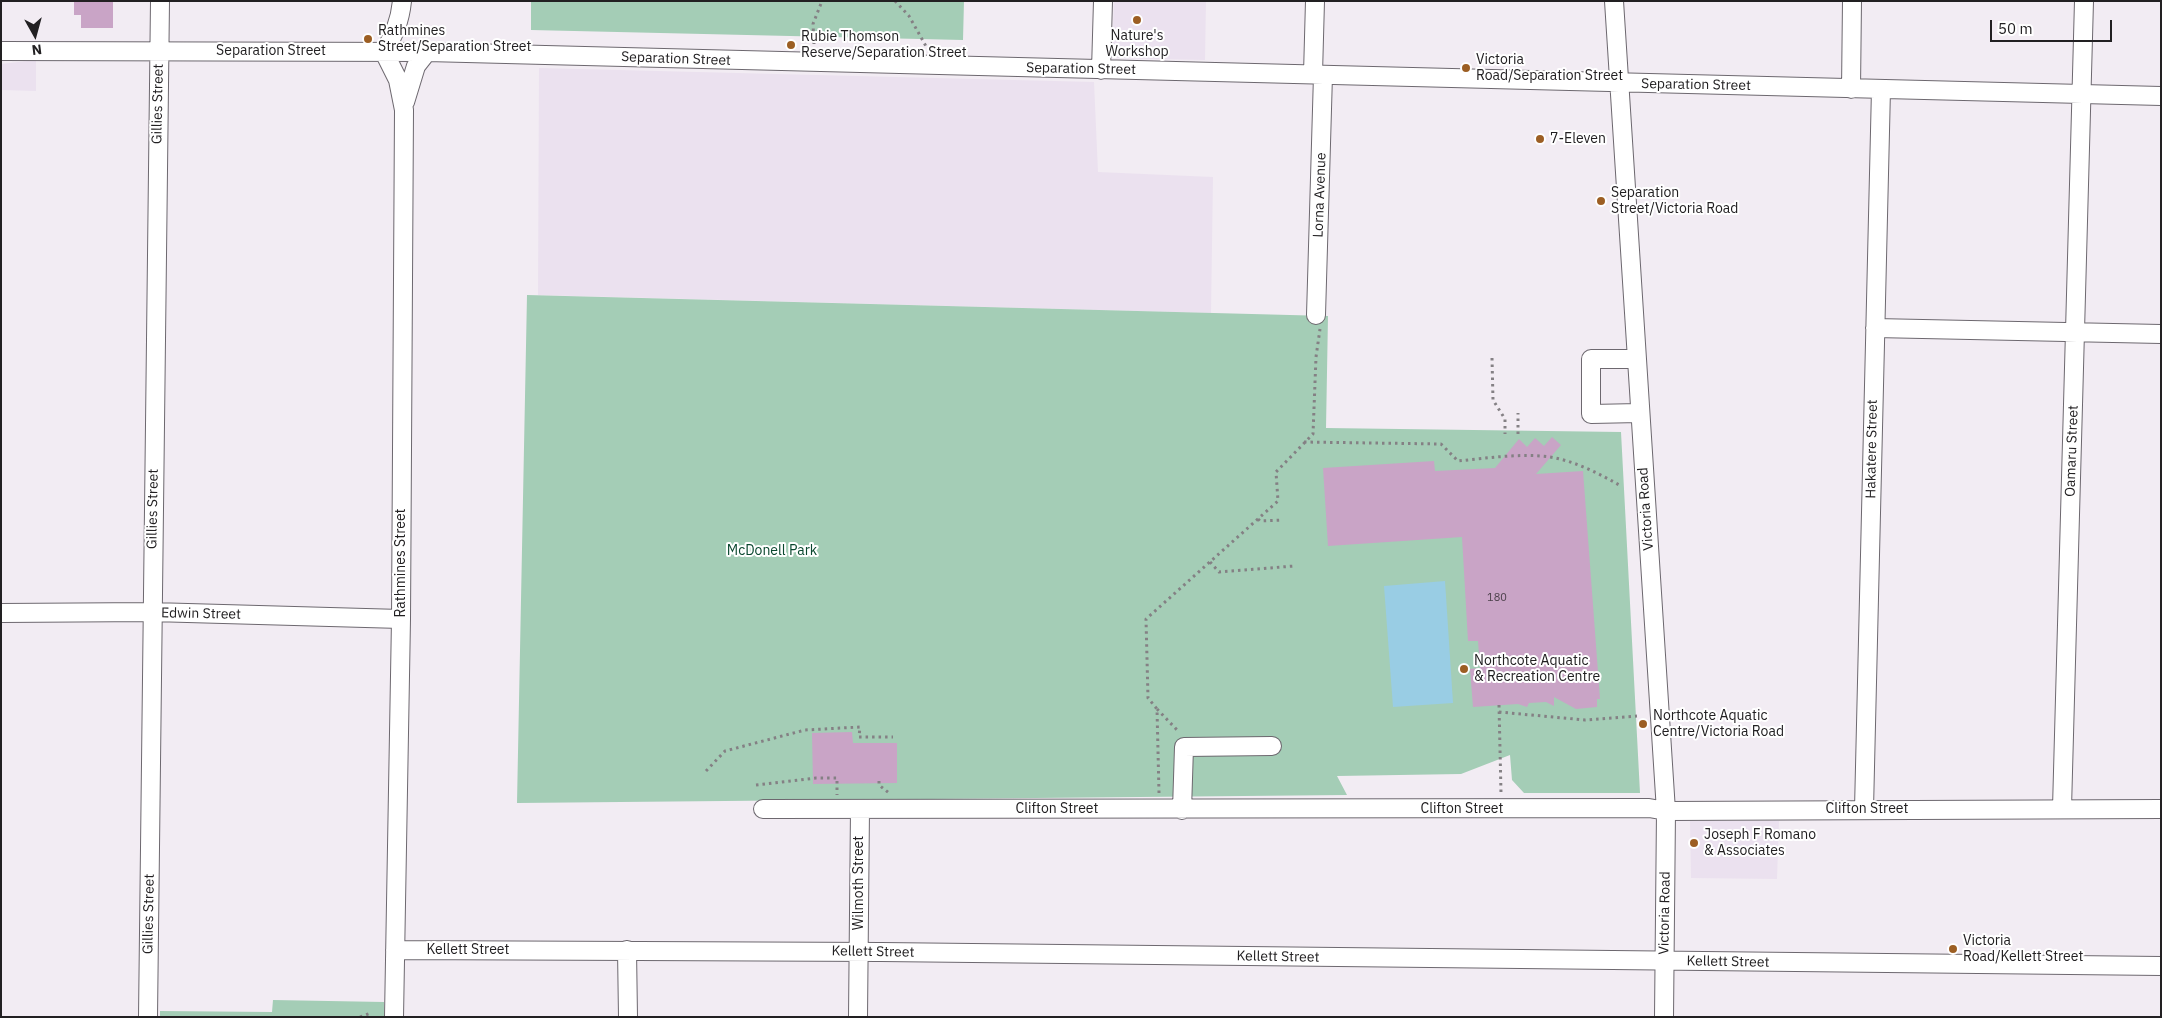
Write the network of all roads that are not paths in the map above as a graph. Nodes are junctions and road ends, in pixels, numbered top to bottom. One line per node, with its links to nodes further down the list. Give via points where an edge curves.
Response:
1 (160, 1): 8 (street, Gillies Street)
2 (1103, 1): 12 (street)
3 (1315, 1): 13 (street, Lorna Avenue)
4 (1614, 1): 14 (street, Victoria Road)
5 (1852, 1): 15 (street)
6 (2084, 1): 17 (street, Oamaru Street)
7 (401, 10): 10 (street, via 393,38)
8 (159, 50): 9 (street, Separation Street); 10 (street, Separation Street); 26 (street, Gillies Street)
9 (1, 52)
10 (384, 52): 11 (street, Separation Street); 19 (street, Rathmines Street, via 398,80)
11 (427, 52): 12 (street, Separation Street); 19 (street, Rathmines Street, via 412,73)
12 (1101, 70): 13 (street, Separation Street)
13 (1318, 74): 14 (street, Separation Street); 20 (street, Lorna Avenue)
14 (1618, 83): 15 (street, Separation Street); 24 (street, Victoria Road)
15 (1851, 89): 16 (street, Separation Street)
16 (1881, 89): 17 (street, Separation Street); 21 (street, Hakatere Street)
17 (2081, 94): 18 (street, Separation Street); 22 (street, Oamaru Street)
18 (2161, 96)
19 (404, 110): 28 (street, Rathmines Street)
20 (1316, 315)
21 (1875, 328): 22 (street); 33 (street, Hakatere Street)
22 (2075, 333): 23 (street); 30 (street, Oamaru Street)
23 (2161, 334)
24 (1636, 359): 25 (street, Victoria Road); 25 (street, via 1591,359 1591,414)
25 (1639, 413): 36 (street, Victoria Road)
26 (152, 612): 27 (street, Edwin Street); 28 (street, Edwin Street); 42 (street, Gillies Street)
27 (1, 613)
28 (401, 619): 37 (street, Rathmines Street)
29 (1272, 746): 35 (street, via 1184,747)
30 (2062, 808): 33 (street, Clifton Street); 34 (street, Clifton Street)
31 (763, 809): 32 (street, Clifton Street)
32 (860, 809): 35 (street, Clifton Street); 39 (street, Wilmoth Street)
33 (1864, 809): 36 (street, Clifton Street)
34 (2161, 809)
35 (1182, 810): 36 (street, Clifton Street, via 1649,808)
36 (1666, 811): 40 (street, Victoria Road)
37 (395, 950): 38 (street, Kellett Street); 43 (street, Rathmines Street)
38 (627, 950): 39 (street, Kellett Street); 44 (street)
39 (859, 952): 40 (street, Kellett Street); 45 (street, Wilmoth Street)
40 (1665, 962): 41 (street, Kellett Street); 46 (street, Victoria Road)
41 (2161, 966)
42 (148, 1017)
43 (394, 1017)
44 (628, 1017)
45 (858, 1017)
46 (1664, 1017)

